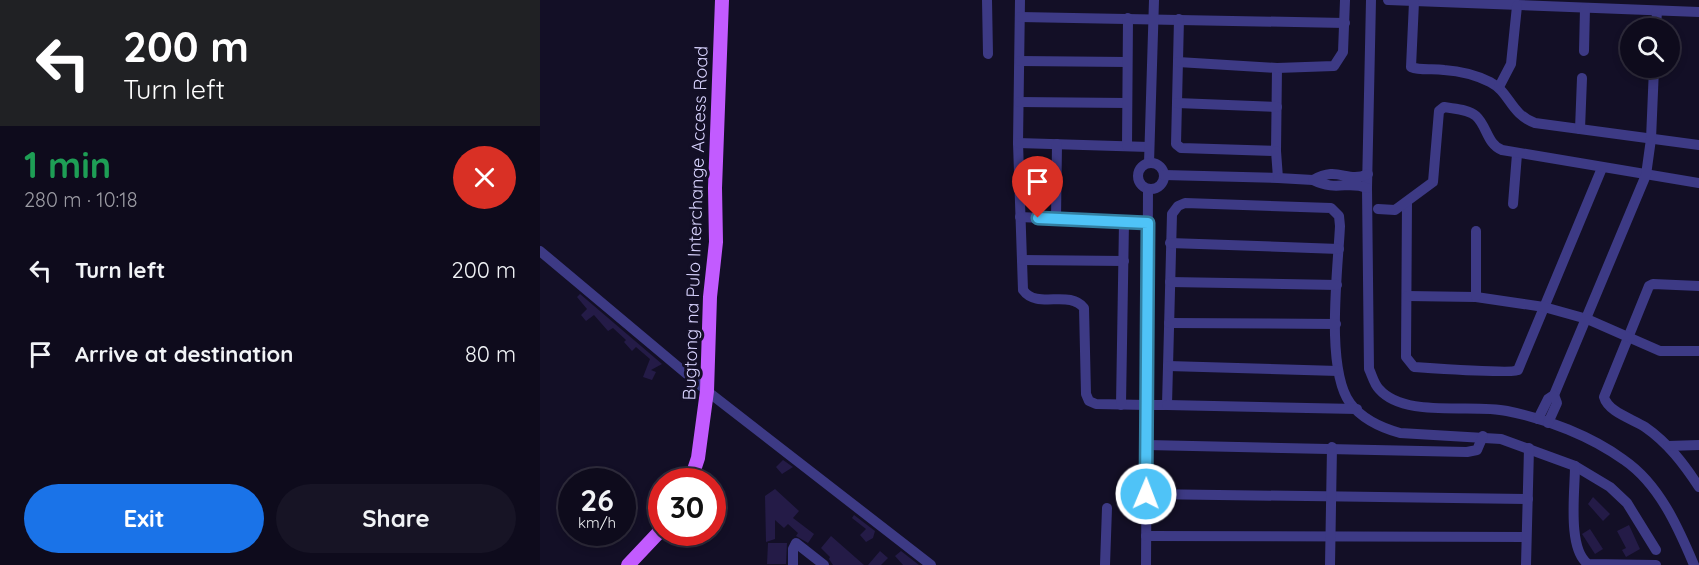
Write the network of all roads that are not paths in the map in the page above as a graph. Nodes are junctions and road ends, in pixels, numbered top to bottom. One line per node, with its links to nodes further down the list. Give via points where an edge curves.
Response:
1 (722, 0): 77 (main road, Bugtong na Pulo Interchange Access Road, via 714,188 716,242)
2 (987, 0): 20 (street)
3 (1020, 0): 13 (street)
4 (1154, 0): 15 (street)
5 (1346, 0): 18 (street)
6 (1371, 0): 43 (street)
7 (1388, 0): 8 (street)
8 (1414, 2): 9 (street); 27 (street, via 1411,67 1470,75)
9 (1517, 6): 10 (street); 27 (street, via 1511,64)
10 (1585, 8): 11 (street); 19 (street)
11 (1657, 11): 12 (street); 16 (street)
12 (1699, 12)
13 (1020, 16): 14 (street); 21 (street)
14 (1128, 18): 15 (street); 22 (street)
15 (1153, 18): 17 (street); 38 (street)
16 (1657, 18)
17 (1179, 19): 18 (street); 23 (street)
18 (1345, 23): 24 (street, via 1343,52 1334,66)
19 (1584, 51)
20 (988, 54)
21 (1020, 61): 22 (street); 28 (street)
22 (1127, 62): 29 (street)
23 (1178, 62): 24 (street); 30 (street)
24 (1277, 68): 31 (street)
25 (1582, 78): 32 (street)
26 (1654, 78): 33 (street)
27 (1499, 87): 32 (street, via 1525,119)
28 (1019, 102): 29 (street); 34 (street)
29 (1127, 103): 37 (street)
30 (1177, 103): 31 (street); 39 (street, via 1176,144 1181,148)
31 (1277, 107): 39 (street)
32 (1580, 129): 33 (street)
33 (1651, 139): 36 (street); 45 (street)
34 (1018, 143): 35 (street); 54 (street)
35 (1057, 144): 37 (street); 55 (street)
36 (1699, 145)
37 (1127, 146): 38 (street)
38 (1149, 147): 41 (street)
39 (1276, 151): 46 (street)
40 (1516, 154): 42 (street); 51 (street, via 1496,147 1473,114 1444,106 1439,111 1433,182); 52 (street)
41 (1149, 163): 44 (street, via 1160,167); 50 (street, via 1142,167 1138,178)
42 (1602, 168): 45 (street); 69 (street)
43 (1368, 174): 47 (street, via 1359,178 1333,172); 49 (street)
44 (1164, 175): 46 (street); 50 (street, via 1160,186)
45 (1646, 175): 48 (street); 70 (street)
46 (1278, 178): 47 (street)
47 (1313, 180): 49 (street, via 1333,188 1352,184)
48 (1699, 183)
49 (1367, 188): 82 (street, via 1368,369 1378,388 1390,398 1413,406 1503,410)
50 (1149, 189): 57 (street)
51 (1407, 202): 53 (street, via 1395,210); 67 (street)
52 (1512, 204)
53 (1378, 209)
54 (1020, 217): 55 (street); 62 (street)
55 (1056, 218): 56 (street)
56 (1124, 222): 57 (street); 63 (street)
57 (1148, 223): 79 (street)
58 (1476, 231): 68 (street)
59 (1170, 243): 60 (street); 60 (street, via 1172,214 1185,203 1324,207 1339,216); 64 (street)
60 (1339, 249): 65 (street)
61 (540, 251): 77 (street)
62 (1022, 260): 63 (street); 78 (street, via 1026,294 1032,298 1072,299 1084,308 1089,401)
63 (1124, 261): 78 (street)
64 (1170, 282): 65 (street); 71 (street)
65 (1338, 285): 72 (street)
66 (1699, 286): 73 (street, via 1650,284)
67 (1407, 296): 68 (street); 69 (street, via 1406,357 1414,367 1515,373)
68 (1476, 297): 69 (street)
69 (1544, 307): 70 (street)
70 (1587, 320): 73 (street); 82 (street, via 1554,395 1548,399)
71 (1169, 323): 72 (street); 75 (street)
72 (1336, 324): 76 (street)
73 (1628, 337): 74 (street, via 1660,351); 87 (street, via 1604,397)
74 (1699, 351)
75 (1168, 366): 76 (street); 80 (street)
76 (1338, 371): 81 (street, via 1350,403)
77 (707, 391): 92 (main road, Bugtong na Pulo Interchange Access Road); 106 (street)
78 (1121, 405): 79 (street)
79 (1147, 405): 80 (street); 85 (street)
80 (1167, 405): 81 (street)
81 (1357, 409): 83 (street, via 1384,429)
82 (1543, 421): 112 (street, via 1625,460 1645,479 1670,514)
83 (1400, 433): 84 (street); 90 (street)
84 (1483, 436): 89 (street); 90 (street, via 1477,450 1467,452)
85 (1147, 445): 88 (street); 94 (street)
86 (1699, 445): 87 (street)
87 (1668, 446): 93 (street)
88 (1332, 447): 90 (street); 95 (street)
89 (1529, 448): 91 (street); 96 (street)
90 (1400, 450)
91 (1575, 466): 102 (street, via 1627,502); 111 (street, via 1575,540 1581,559 1588,564)
92 (695, 468)
93 (1699, 487)
94 (1146, 494): 95 (street); 98 (street)
95 (1331, 497): 96 (street); 99 (street)
96 (1528, 499): 100 (street)
97 (1107, 508): 107 (street)
98 (1146, 536): 99 (street); 108 (street)
99 (1330, 536): 100 (street); 109 (street)
100 (1526, 537): 110 (street)
101 (648, 544): 103 (main road)
102 (1656, 550)
103 (628, 565)
104 (793, 565): 105 (street, via 796,543)
105 (824, 565)
106 (931, 565)
107 (1105, 565)
108 (1146, 565)
109 (1330, 565)
110 (1526, 565)
111 (1656, 565)
112 (1694, 565)

